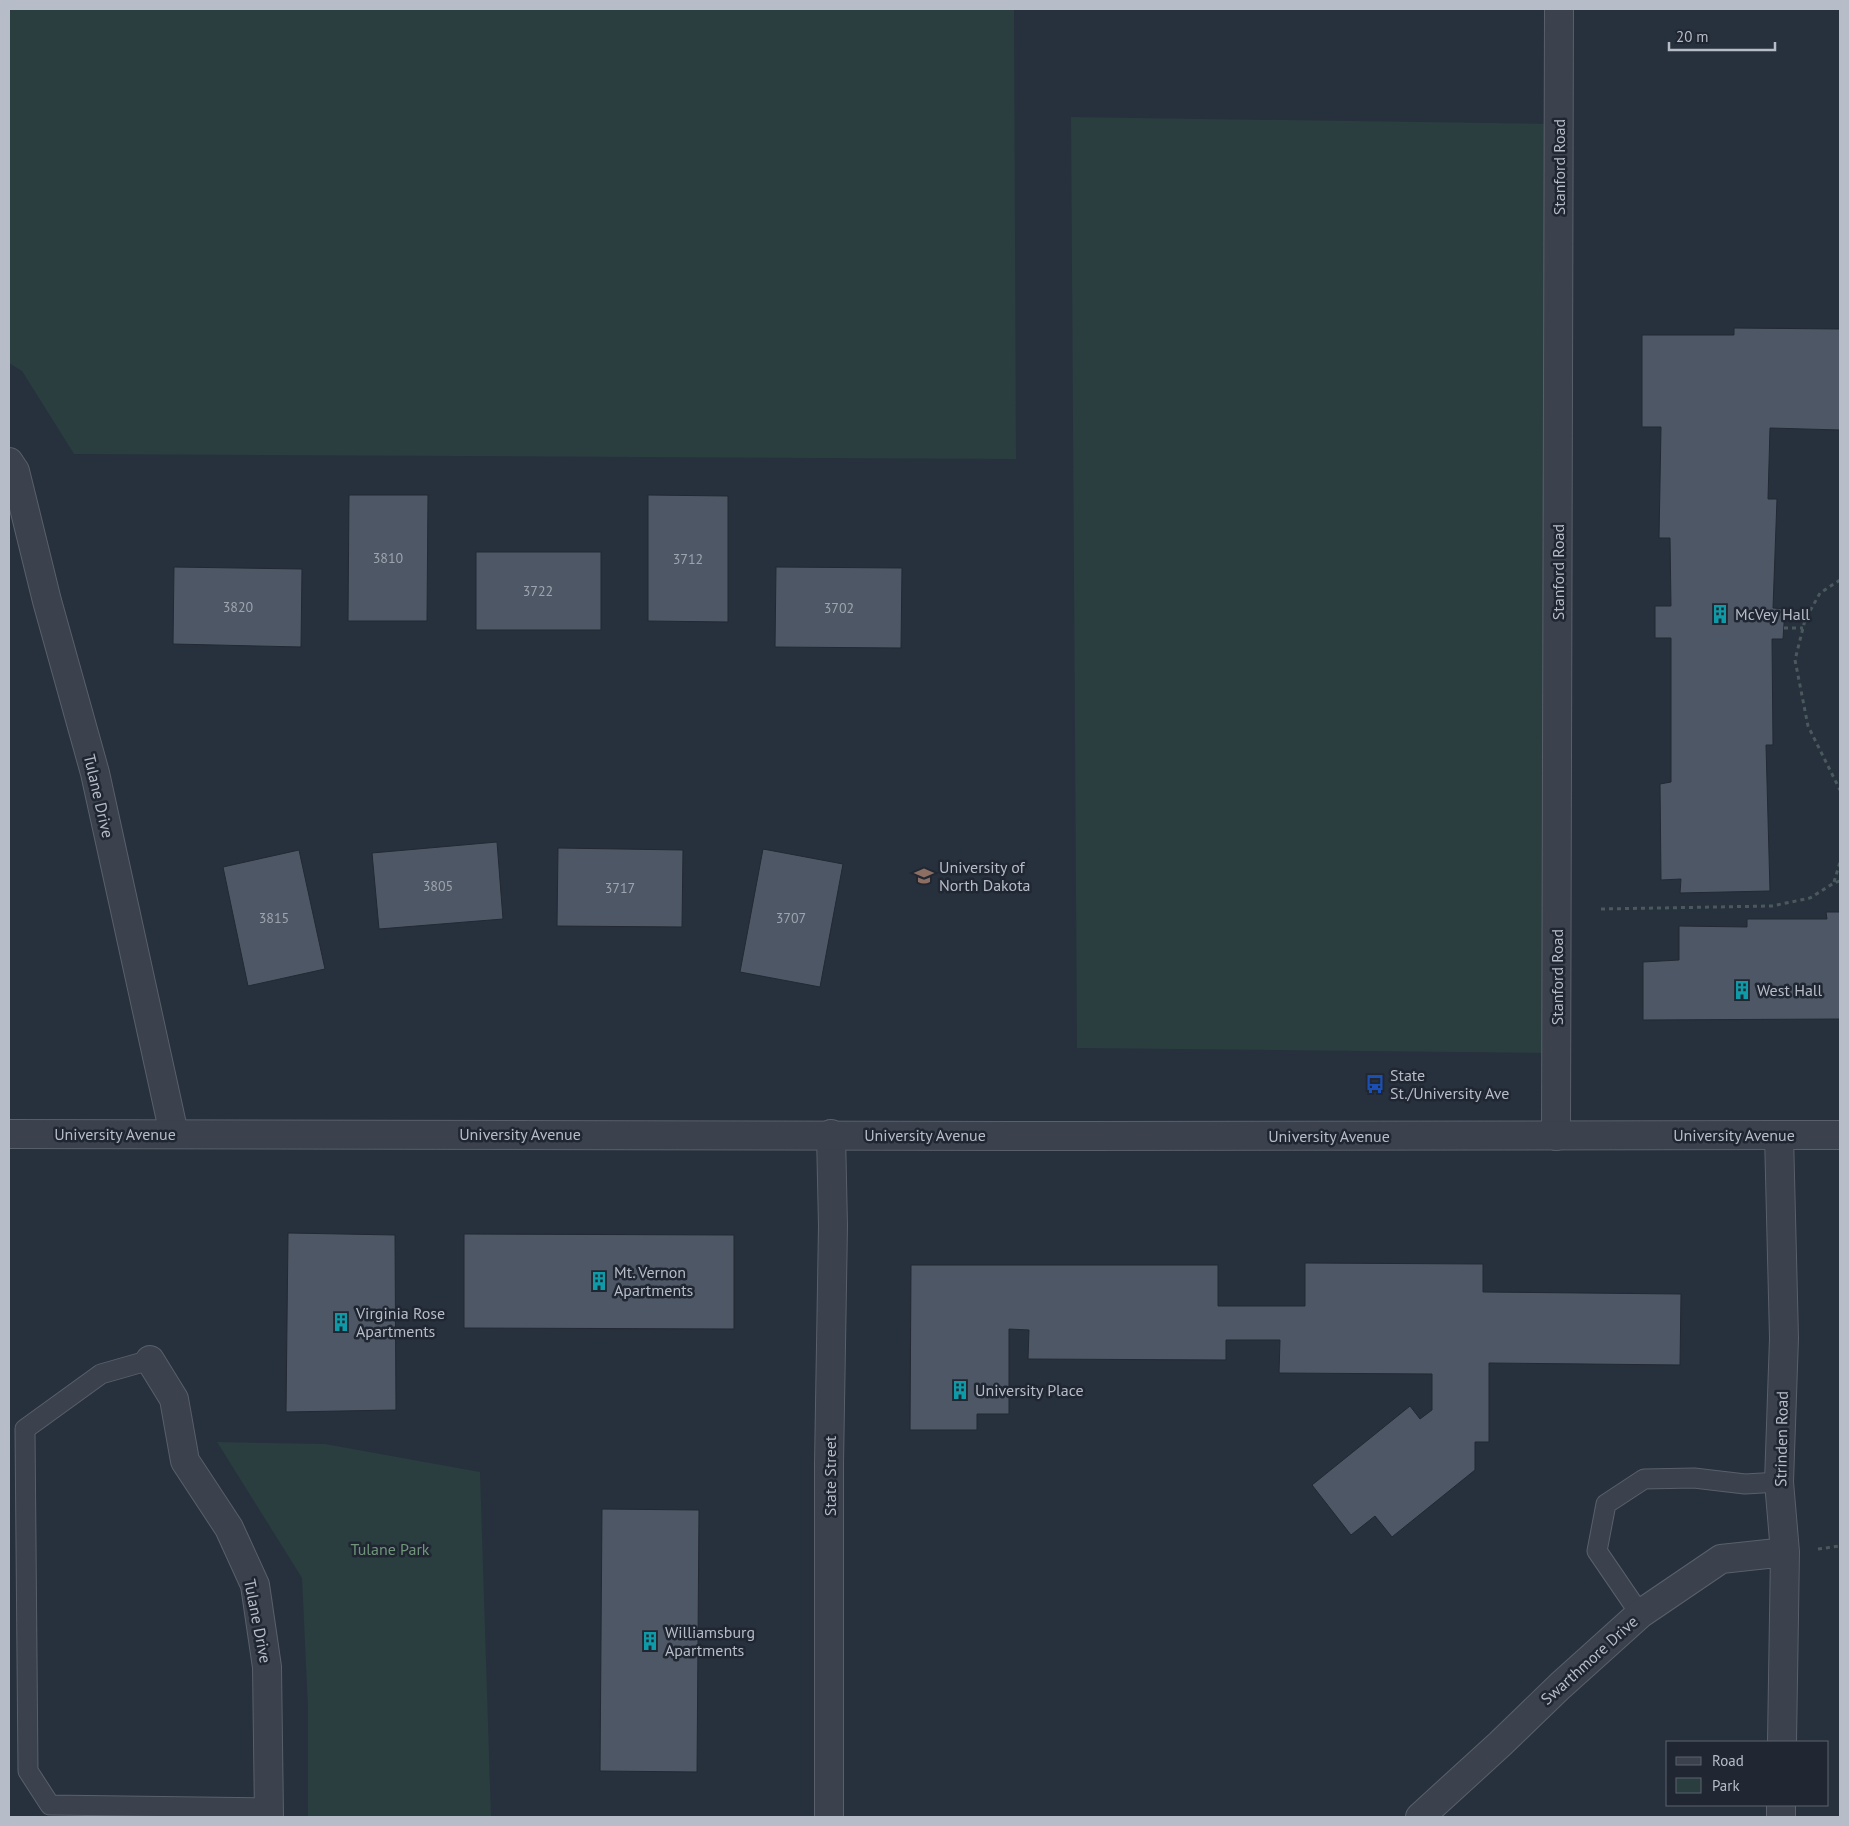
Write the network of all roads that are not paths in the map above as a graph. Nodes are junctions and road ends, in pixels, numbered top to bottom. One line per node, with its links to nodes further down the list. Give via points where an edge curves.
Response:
1 (1559, 9): 8 (street, Stanford Road)
2 (9, 462): 4 (street, Tulane Drive, via 15,471 95,774)
3 (9, 1134): 4 (street, University Avenue)
4 (174, 1134): 5 (street, University Avenue)
5 (832, 1134): 8 (street, University Avenue); 15 (street, State Street)
6 (1779, 1135): 7 (street, University Avenue); 8 (street, University Avenue); 10 (street, Strinden Road, via 1784,1338)
7 (1840, 1135)
8 (1556, 1136)
9 (150, 1360): 14 (street, Tulane Drive, via 174,1399 185,1461 229,1528 255,1585 267,1667); 14 (lane, via 101,1374 25,1429 28,1771 50,1805)
10 (1779, 1482): 11 (street, Strinden Road); 12 (lane, via 1746,1484 1694,1478 1644,1479 1606,1504 1597,1551)
11 (1785, 1552): 12 (street, Swarthmore Drive, via 1721,1559); 13 (street, Strinden Road)
12 (1640, 1614): 16 (street, Swarthmore Drive)
13 (1782, 1741)
14 (269, 1812)
15 (829, 1817)
16 (1420, 1817)

